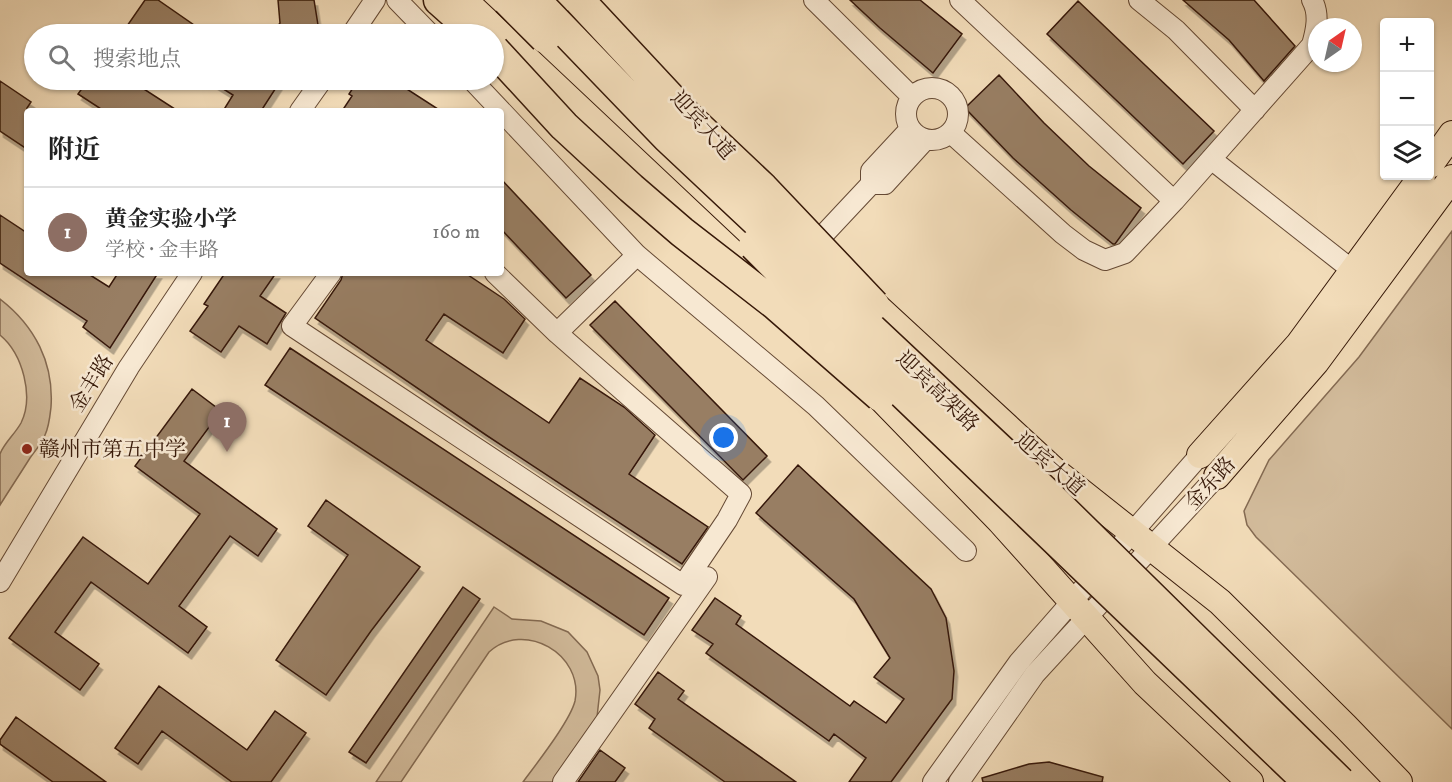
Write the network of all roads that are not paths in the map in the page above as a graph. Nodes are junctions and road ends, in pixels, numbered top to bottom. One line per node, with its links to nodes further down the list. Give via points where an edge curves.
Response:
1 (375, 0): 14 (street)
2 (397, 0): 15 (street)
3 (439, 0): 16 (highway)
4 (464, 0): 17 (main road)
5 (507, 0): 50 (highway, 迎宾高架路, bridge, via 886,377)
6 (536, 0): 45 (highway, 迎宾高架路, bridge, via 668,138)
7 (579, 0): 27 (highway, bridge)
8 (591, 0): 36 (main road, 迎宾大道)
9 (597, 0): 27 (highway, bridge)
10 (814, 0): 22 (street)
11 (960, 0): 35 (street)
12 (1139, 0): 25 (street, via 1176,30)
13 (1312, 0): 25 (street, via 1317,26 1312,45)
14 (359, 24)
15 (420, 24)
16 (466, 24)
17 (489, 24)
18 (504, 38): 51 (main road, via 809,325 1000,521)
19 (504, 61): 50 (highway, bridge, via 564,126 631,188 776,305)
20 (315, 90): 23 (street)
21 (481, 90): 24 (street)
22 (912, 97): 28 (street, via 930,87 951,96 958,110); 29 (street, via 905,112)
23 (302, 108)
24 (498, 108)
25 (1255, 110): 31 (street)
26 (504, 114): 37 (street)
27 (689, 118): 45 (highway, bridge, via 763,188 868,298)
28 (951, 133): 29 (street, via 939,140); 35 (street, via 1063,234 1105,260 1125,253)
29 (917, 134): 36 (street, via 885,184 871,184)
30 (1452, 134): 32 (main road)
31 (1211, 159): 35 (street); 38 (street)
32 (1434, 159)
33 (1452, 177): 44 (main road, 金东路, via 1316,362)
34 (1419, 180): 38 (main road, 金东路)
35 (1174, 201)
36 (812, 247): 46 (main road, 迎宾大道, via 1056,472)
37 (637, 255): 42 (street); 47 (street, via 816,405)
38 (1352, 270): 43 (main road, 金东路, via 1299,344)
39 (190, 276): 49 (street, 金丰路, via 129,367)
40 (329, 276): 42 (street, via 292,326 683,585 741,494)
41 (498, 276): 42 (street)
42 (557, 333)
43 (1200, 455): 46 (street, 金东路)
44 (1217, 476): 46 (street, 金东路)
45 (1042, 489): 57 (highway, 迎宾高架路, bridge)
46 (1142, 540): 51 (street, 金东路); 58 (main road, 迎宾大道, via 1220,602)
47 (966, 551)
48 (706, 577): 52 (street)
49 (0, 582)
50 (1099, 582): 56 (highway, 迎宾高架路, bridge)
51 (1079, 610): 53 (street, 金东路, via 1019,662); 54 (street, 金东路); 55 (main road, via 1145,683)
52 (563, 782)
53 (933, 782)
54 (959, 782)
55 (1250, 782)
56 (1308, 782)
57 (1340, 782)
58 (1399, 782)

